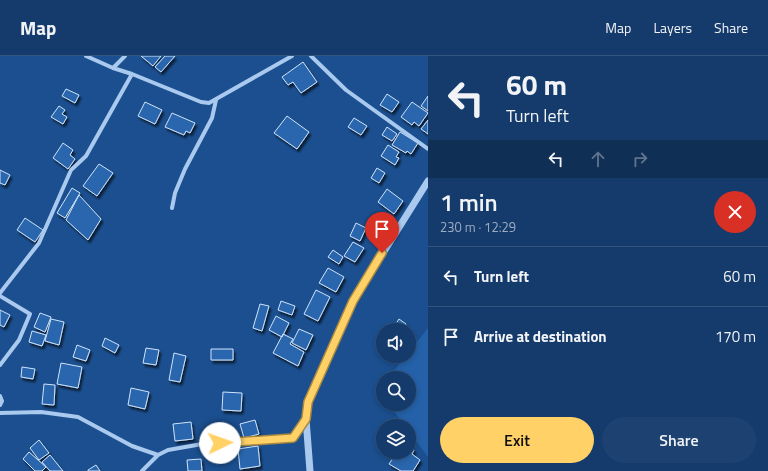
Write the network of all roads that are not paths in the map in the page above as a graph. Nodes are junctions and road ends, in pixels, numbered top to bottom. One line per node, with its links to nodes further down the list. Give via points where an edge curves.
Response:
1 (86, 56): 5 (street)
2 (125, 56): 5 (street)
3 (292, 56): 7 (street)
4 (311, 56): 8 (street, via 346,90)
5 (113, 68): 6 (street)
6 (132, 74): 7 (street, via 201,102 209,103); 11 (street, via 86,156 71,170 39,243)
7 (216, 100): 10 (street, via 212,118 185,169)
8 (428, 149)
9 (428, 181): 16 (street, via 353,301 308,402)
10 (172, 208)
11 (0, 294): 12 (street, via 30,314 19,340)
12 (0, 365)
13 (0, 396): 14 (street)
14 (0, 405)
15 (0, 413): 17 (street, via 41,412 78,417 132,446)
16 (306, 419): 17 (street, via 293,438 208,443 168,450); 19 (street)
17 (158, 455): 18 (street)
18 (142, 471)
19 (310, 471)

